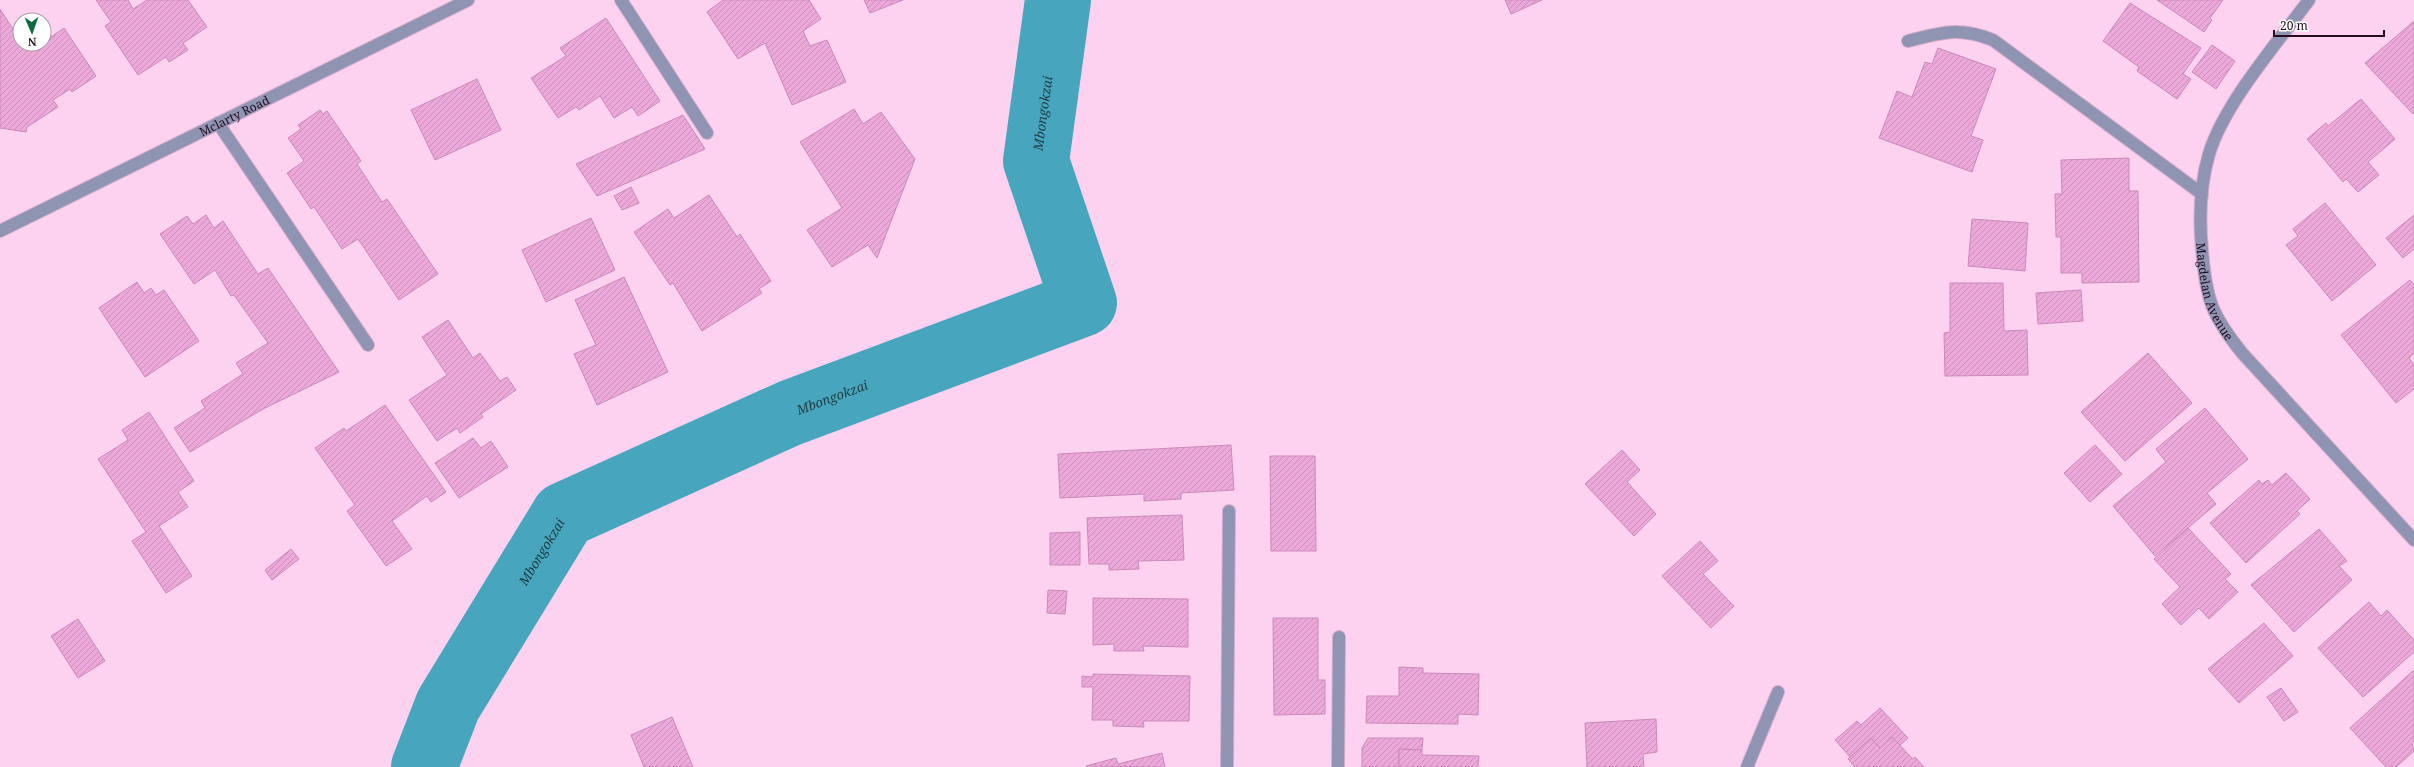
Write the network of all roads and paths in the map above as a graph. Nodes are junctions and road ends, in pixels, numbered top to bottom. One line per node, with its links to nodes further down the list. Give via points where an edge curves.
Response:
1 (468, 0): 5 (street, Mclarty Road)
2 (622, 0): 6 (street)
3 (2309, 0): 7 (street, Magdelan Avenue, via 2251,78 2229,113 2210,154)
4 (1908, 41): 7 (street, via 1951,32 1972,32 1993,40)
5 (218, 123): 8 (street, Mclarty Road); 9 (street)
6 (707, 133)
7 (2202, 194): 11 (street, Magdelan Avenue, via 2200,235 2204,273 2210,304 2221,328)
8 (0, 231)
9 (368, 345)
10 (1229, 511): 14 (street)
11 (2414, 540)
12 (1339, 636): 15 (street)
13 (1778, 692): 16 (street)
14 (1227, 767)
15 (1338, 767)
16 (1747, 767)

